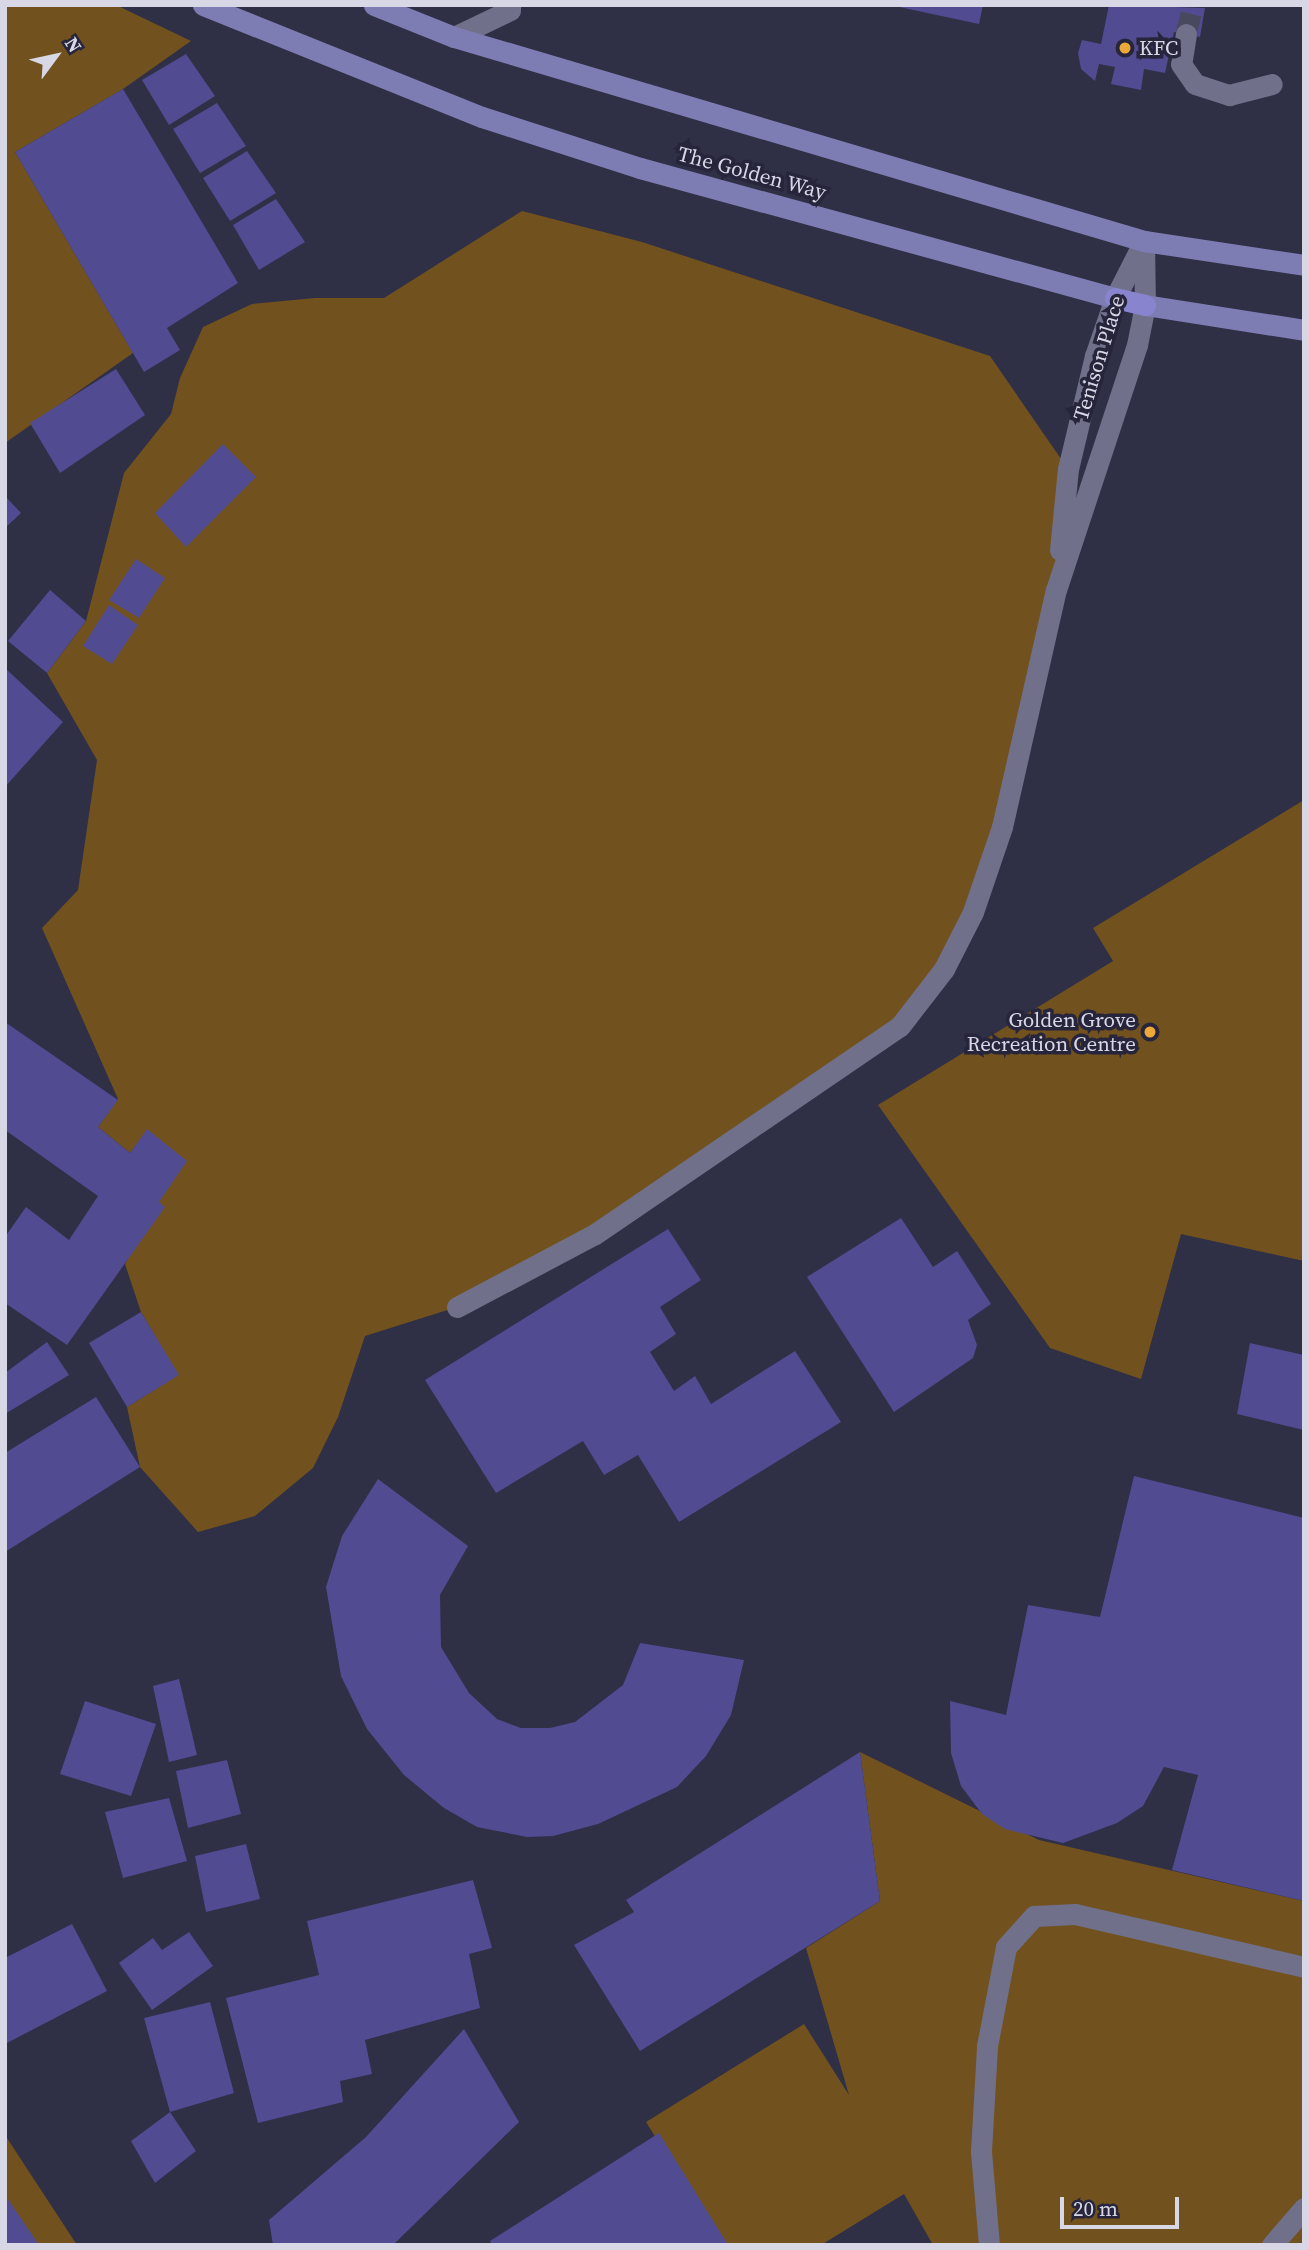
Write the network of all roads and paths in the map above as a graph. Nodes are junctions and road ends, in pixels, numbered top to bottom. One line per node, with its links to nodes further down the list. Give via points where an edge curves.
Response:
1 (203, 5): 9 (main road, The Golden Way, via 508,126 640,168)
2 (374, 5): 5 (main road, The Golden Way)
3 (510, 5): 5 (street, via 510,10)
4 (1186, 34): 6 (street, via 1181,64 1195,84 1229,94)
5 (454, 37): 7 (main road, The Golden Way)
6 (1272, 84)
7 (1144, 241): 8 (main road, The Golden Way); 9 (street, Tenison Place); 10 (street, Tenison Place)
8 (1304, 265)
9 (1115, 298): 10 (highway, The Golden Way); 12 (street, Tenison Place, via 1095,356 1068,469)
10 (1144, 304): 11 (main road, The Golden Way); 12 (street, Tenison Place, via 1138,345)
11 (1304, 331)
12 (1056, 590): 13 (street, Tenison Place, via 1002,827 973,912 944,969 900,1026 595,1234)
13 (457, 1307)
14 (1304, 1967): 16 (street, via 1075,1914 1034,1916 1006,1947 987,2046 981,2151)
15 (1304, 2208): 17 (street)
16 (989, 2245)
17 (1272, 2245)

